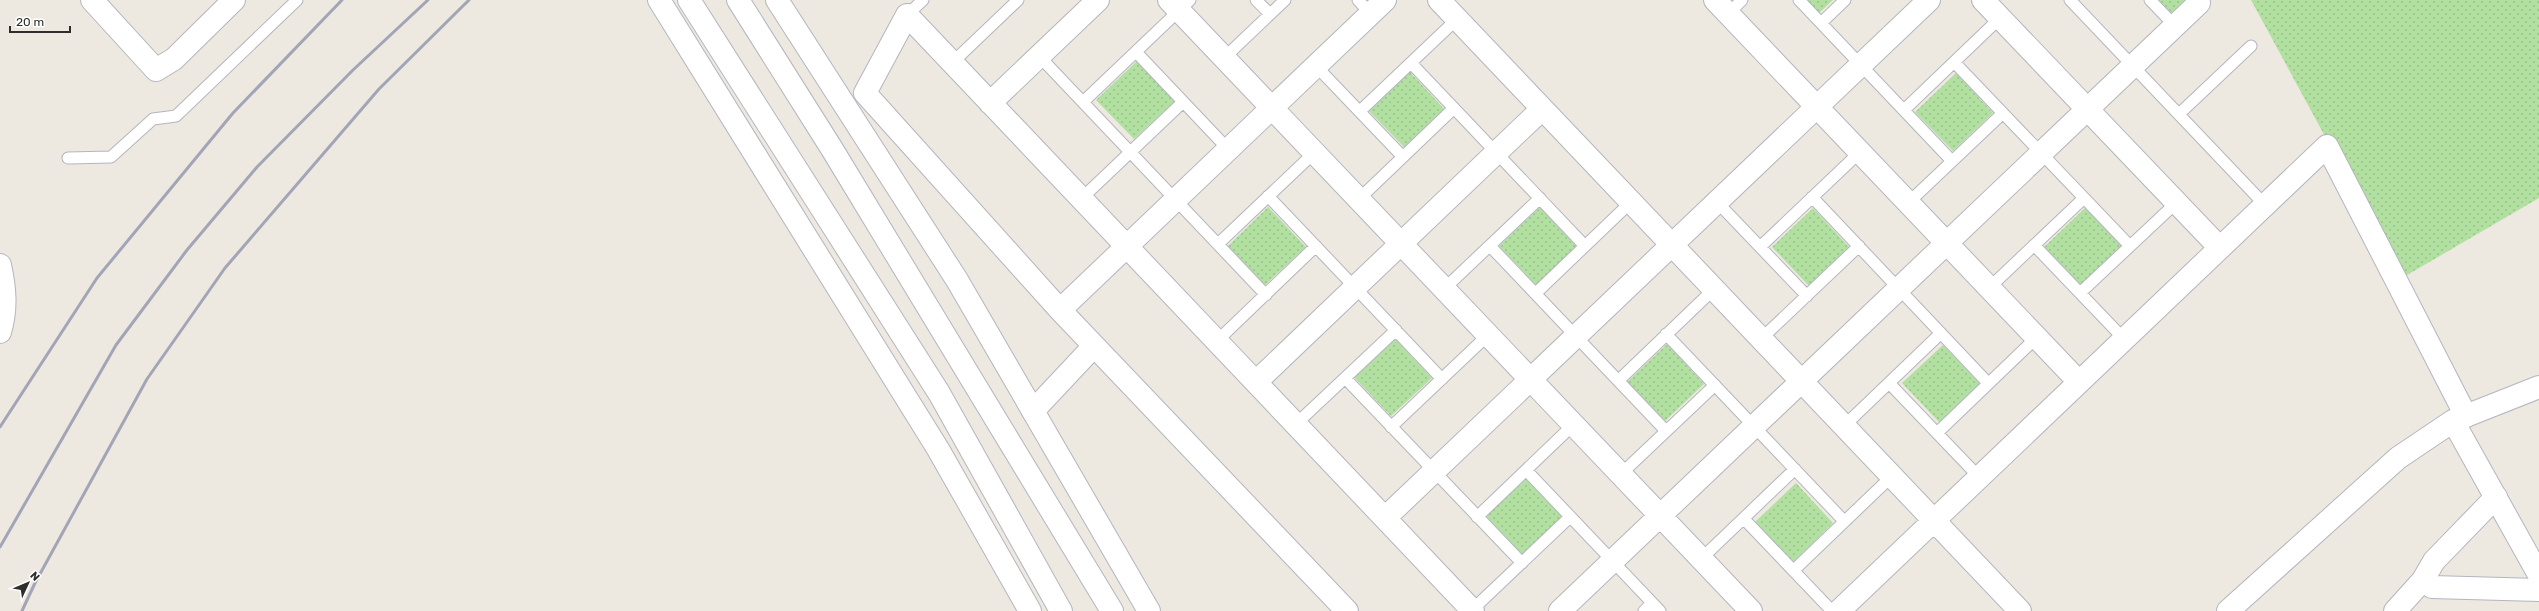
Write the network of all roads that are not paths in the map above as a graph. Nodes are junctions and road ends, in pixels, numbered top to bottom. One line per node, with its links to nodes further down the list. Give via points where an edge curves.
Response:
1 (92, 0): 2 (street, via 156,70 174,59)
2 (234, 0)
3 (297, 0): 59 (lane, via 176,116 153,119 111,157)
4 (659, 0): 151 (street, via 938,449)
5 (689, 0): 152 (street, via 939,393)
6 (738, 0): 153 (street, via 832,149)
7 (777, 0): 119 (street, via 957,280)
8 (923, 0): 25 (lane)
9 (1018, 0): 35 (lane)
10 (1098, 0): 32 (street)
11 (1256, 0): 24 (lane)
12 (1285, 0): 24 (lane)
13 (1439, 0): 27 (street)
14 (1799, 0): 28 (lane)
15 (1845, 0): 28 (lane)
16 (1929, 0): 37 (street)
17 (1983, 0): 26 (street)
18 (2070, 0): 39 (lane)
19 (2150, 0): 29 (lane)
20 (2197, 0): 29 (street, via 2199,3)
21 (1179, 3): 31 (lane); 33 (street)
22 (1371, 4): 38 (street)
23 (1728, 5): 43 (street)
24 (1270, 14): 33 (lane)
25 (907, 15): 35 (street); 96 (street, via 865,93)
26 (2000, 18): 34 (lane); 47 (street)
27 (1457, 19): 36 (lane); 46 (street)
28 (1821, 23): 37 (lane)
29 (2175, 26): 39 (street)
30 (2251, 46): 51 (lane)
31 (1136, 52): 40 (lane); 41 (lane)
32 (1039, 56): 40 (lane); 42 (street)
33 (1224, 58): 44 (street)
34 (1954, 62): 48 (lane); 50 (lane)
35 (952, 63): 42 (street)
36 (1411, 63): 45 (lane); 49 (lane)
37 (1861, 65): 43 (street); 48 (lane)
38 (1316, 66): 44 (street); 49 (lane)
39 (2133, 66): 47 (street); 51 (lane)
40 (1083, 102): 53 (lane)
41 (1184, 102): 52 (lane); 53 (lane)
42 (990, 103): 65 (street)
43 (1816, 107): 55 (street); 69 (street)
44 (1272, 108): 52 (street); 54 (street)
45 (1454, 108): 56 (lane); 58 (lane)
46 (1542, 109): 56 (street); 68 (street)
47 (2087, 109): 57 (street); 71 (street)
48 (1904, 110): 60 (lane)
49 (1360, 111): 58 (lane)
50 (2003, 113): 57 (lane); 60 (lane)
51 (2179, 114): 72 (lane)
52 (1228, 149): 67 (street)
53 (1131, 152): 65 (lane); 67 (lane)
54 (1315, 152): 61 (lane); 66 (street)
55 (1860, 152): 62 (lane); 70 (street)
56 (1496, 153): 63 (lane); 73 (street)
57 (2041, 153): 64 (lane); 74 (street)
58 (1404, 157): 66 (lane)
59 (68, 158)
60 (1952, 161): 70 (lane)
61 (1268, 196): 75 (lane); 79 (lane)
62 (1812, 197): 82 (lane); 83 (lane)
63 (1540, 198): 80 (lane); 81 (lane)
64 (2084, 198): 77 (lane); 84 (lane)
65 (1081, 199): 78 (street)
66 (1359, 199): 73 (street)
67 (1175, 200): 75 (lane); 78 (street)
68 (1631, 202): 76 (street); 81 (lane)
69 (1717, 202): 76 (street); 82 (lane)
70 (1908, 203): 74 (street)
71 (2176, 203): 84 (lane); 85 (street)
72 (2265, 205): 85 (street); 120 (street, via 2327,146)
73 (1401, 243): 87 (street); 89 (street)
74 (1946, 243): 88 (street); 91 (street)
75 (1218, 244): 94 (lane)
76 (1672, 245): 90 (street); 102 (street)
77 (2034, 245): 88 (lane); 93 (lane)
78 (1126, 246): 96 (street); 106 (street)
79 (1316, 246): 87 (lane); 94 (lane)
80 (1490, 246): 89 (lane); 92 (lane)
81 (1585, 246): 92 (lane)
82 (1760, 246): 95 (lane)
83 (1859, 246): 91 (lane); 95 (lane)
84 (2130, 246): 93 (lane)
85 (2220, 248): 105 (street)
86 (0, 265): 98 (street, via 5,288 4,319)
87 (1355, 287): 97 (lane); 113 (street)
88 (1989, 288): 103 (street)
89 (1444, 289): 101 (street)
90 (1714, 289): 100 (lane); 104 (street)
91 (1898, 289): 99 (lane); 112 (street)
92 (1536, 293): 102 (lane)
93 (2080, 293): 105 (lane)
94 (1266, 295): 106 (lane)
95 (1807, 296): 104 (lane)
96 (1060, 310): 107 (street)
97 (1396, 330): 108 (lane); 109 (lane)
98 (0, 332)
99 (1941, 333): 115 (lane); 116 (lane)
100 (1666, 334): 111 (lane); 117 (lane)
101 (1488, 335): 109 (lane); 110 (street)
102 (1576, 336): 110 (street); 111 (lane)
103 (2036, 338): 114 (street); 116 (lane)
104 (1761, 339): 112 (street)
105 (2124, 339): 114 (street)
106 (1217, 341): 113 (street)
107 (1094, 346): 119 (street); 155 (street)
108 (1345, 378): 121 (lane); 125 (lane)
109 (1442, 379): 125 (lane)
110 (1530, 379): 122 (street); 130 (street)
111 (1619, 380): 126 (lane)
112 (1801, 381): 123 (street); 124 (street)
113 (1256, 382): 121 (street)
114 (2078, 382): 133 (street)
115 (1889, 383): 124 (lane); 127 (lane)
116 (1988, 383): 127 (lane)
117 (1714, 385): 123 (lane); 126 (lane)
118 (2539, 387): 120 (street)
119 (1032, 411): 154 (street)
120 (2459, 418): 134 (street); 161 (street, via 2398,458)
121 (1296, 424): 138 (street)
122 (1573, 425): 128 (lane); 131 (street)
123 (1754, 426): 129 (lane); 135 (street)
124 (1844, 426): 132 (street)
125 (1391, 427): 130 (lane)
126 (1666, 431): 131 (lane)
127 (1936, 433): 133 (lane)
128 (1526, 470): 136 (lane); 137 (lane)
129 (1795, 470): 139 (lane); 141 (lane)
130 (1433, 471): 136 (lane); 138 (street)
131 (1621, 474): 135 (street)
132 (1892, 476): 140 (street); 141 (lane)
133 (1979, 477): 140 (street)
134 (2496, 497): 146 (street); 147 (street, via 2434,561)
135 (1660, 516): 142 (street); 143 (street)
136 (1477, 517): 144 (lane)
137 (1570, 517): 143 (lane); 144 (lane)
138 (1385, 518): 150 (street)
139 (1744, 519): 142 (lane); 145 (lane)
140 (1934, 520): 159 (street); 160 (street)
141 (1844, 521): 145 (lane)
142 (1701, 559): 157 (street)
143 (1612, 561): 149 (lane); 156 (street)
144 (1522, 563): 150 (lane)
145 (1794, 570): 158 (lane)
146 (2539, 575)
147 (2423, 580): 148 (street, via 2432,587); 162 (street)
148 (2539, 590)
149 (1652, 608)
150 (1473, 610)
151 (1030, 611)
152 (1061, 611)
153 (1112, 611)
154 (1149, 611)
155 (1347, 611)
156 (1560, 611)
157 (1750, 611)
158 (1832, 611)
159 (1838, 611)
160 (2020, 611)
161 (2228, 611)
162 (2395, 611)

